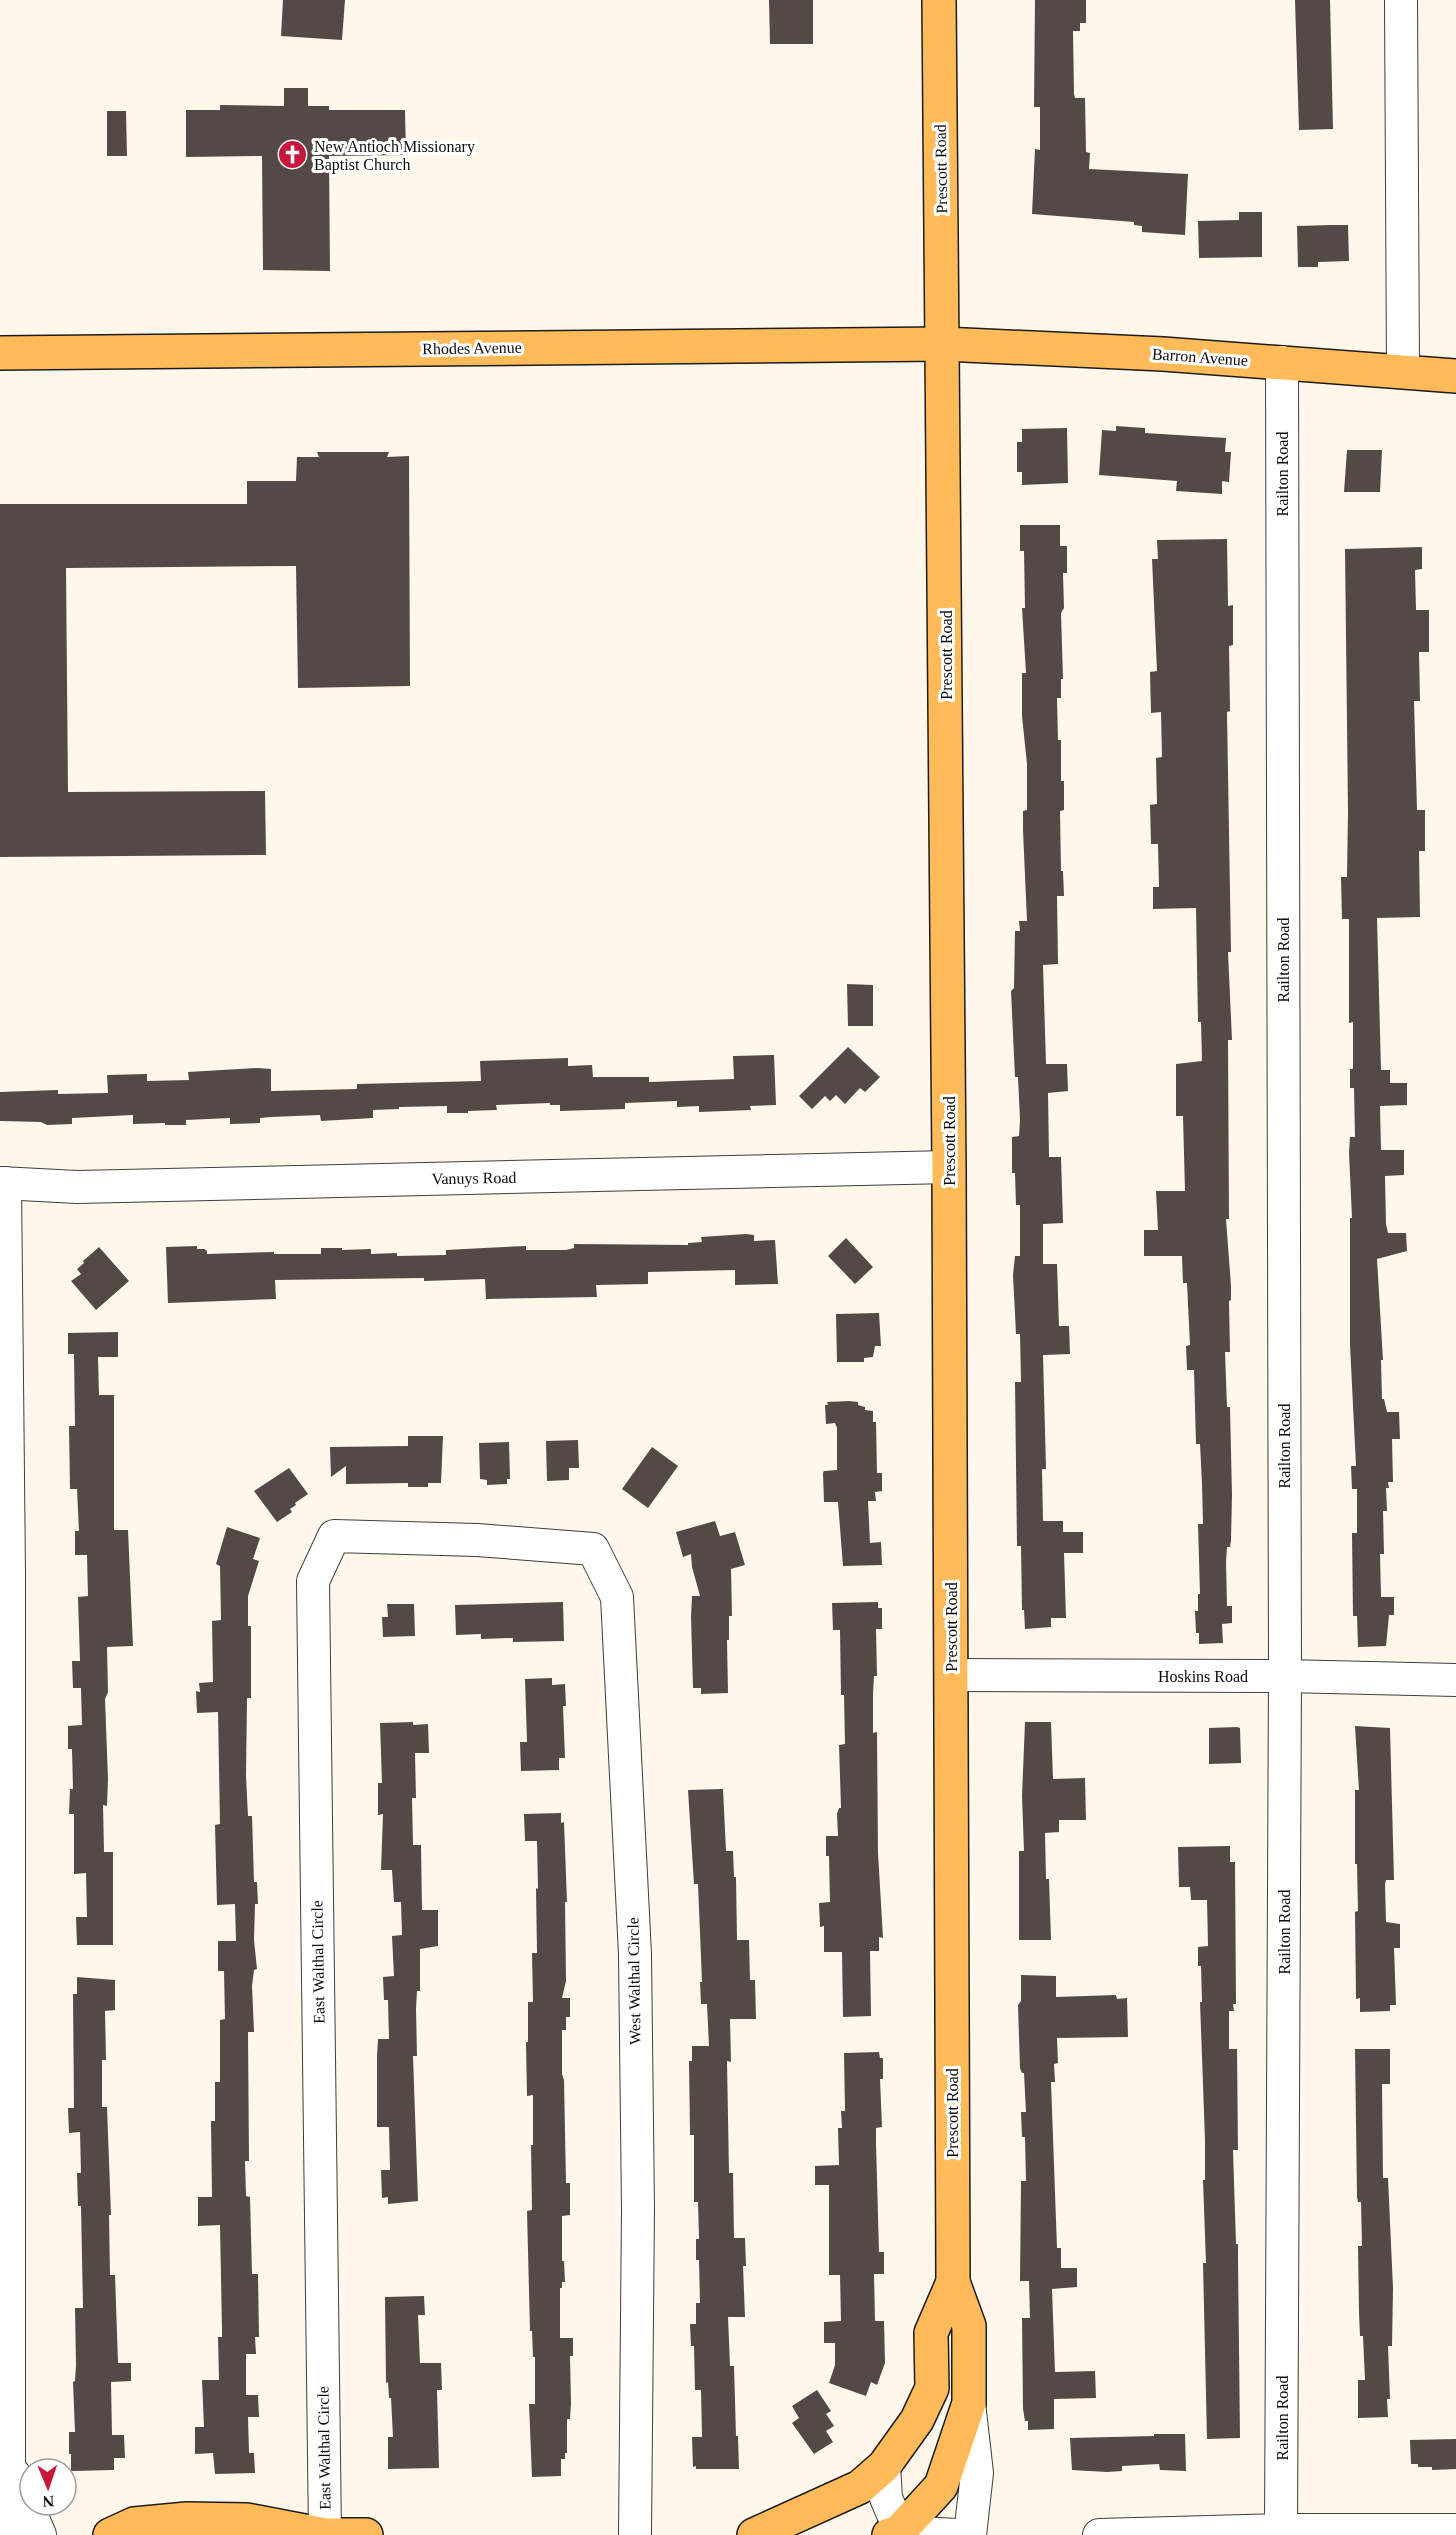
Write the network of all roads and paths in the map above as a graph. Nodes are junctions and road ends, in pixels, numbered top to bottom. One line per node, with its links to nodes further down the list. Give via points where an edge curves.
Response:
1 (939, 0): 3 (main road, Prescott Road)
2 (1401, 0): 6 (street)
3 (944, 344): 4 (main road, Rhodes Avenue); 5 (main road, Barron Avenue); 8 (main road, Prescott Road)
4 (0, 353)
5 (1282, 362): 6 (main road, Barron Avenue); 13 (street, Railton Road)
6 (1403, 371): 7 (main road, Barron Avenue)
7 (1456, 376)
8 (949, 1167): 9 (street, Vanuys Road, via 77,1187); 12 (main road, Prescott Road)
9 (2, 1183): 11 (street)
10 (477, 1540): 26 (street, East Walthal Circle, via 334,1536 314,1581); 28 (street, West Walthal Circle, via 593,1549 617,1597 634,1954 638,2209)
11 (4, 1575): 15 (street)
12 (951, 1675): 13 (street, Hoskins Road); 16 (main road, Prescott Road)
13 (1285, 1676): 14 (street, Hoskins Road); 20 (street, Railton Road)
14 (1456, 1680)
15 (4, 2009): 18 (street)
16 (953, 2282): 17 (main road, Prescott Road, via 969,2326); 19 (main road, Prescott Road, via 931,2333 932,2388 917,2420)
17 (969, 2403): 22 (main road, Prescott Road, via 941,2486); 31 (street, Prescott Road, via 977,2473)
18 (9, 2462): 23 (street); 24 (street)
19 (884, 2466): 22 (street, via 886,2498); 29 (main road, Prescott Road, via 860,2487)
20 (1281, 2530): 21 (street); 32 (street)
21 (1456, 2530)
22 (897, 2534): 30 (street)
23 (9, 2535)
24 (40, 2535)
25 (110, 2535): 26 (main road, via 134,2524 187,2519 247,2520)
26 (324, 2535): 27 (main road)
27 (366, 2535)
28 (635, 2535)
29 (754, 2535)
30 (957, 2535)
31 (969, 2535)
32 (1099, 2535)

